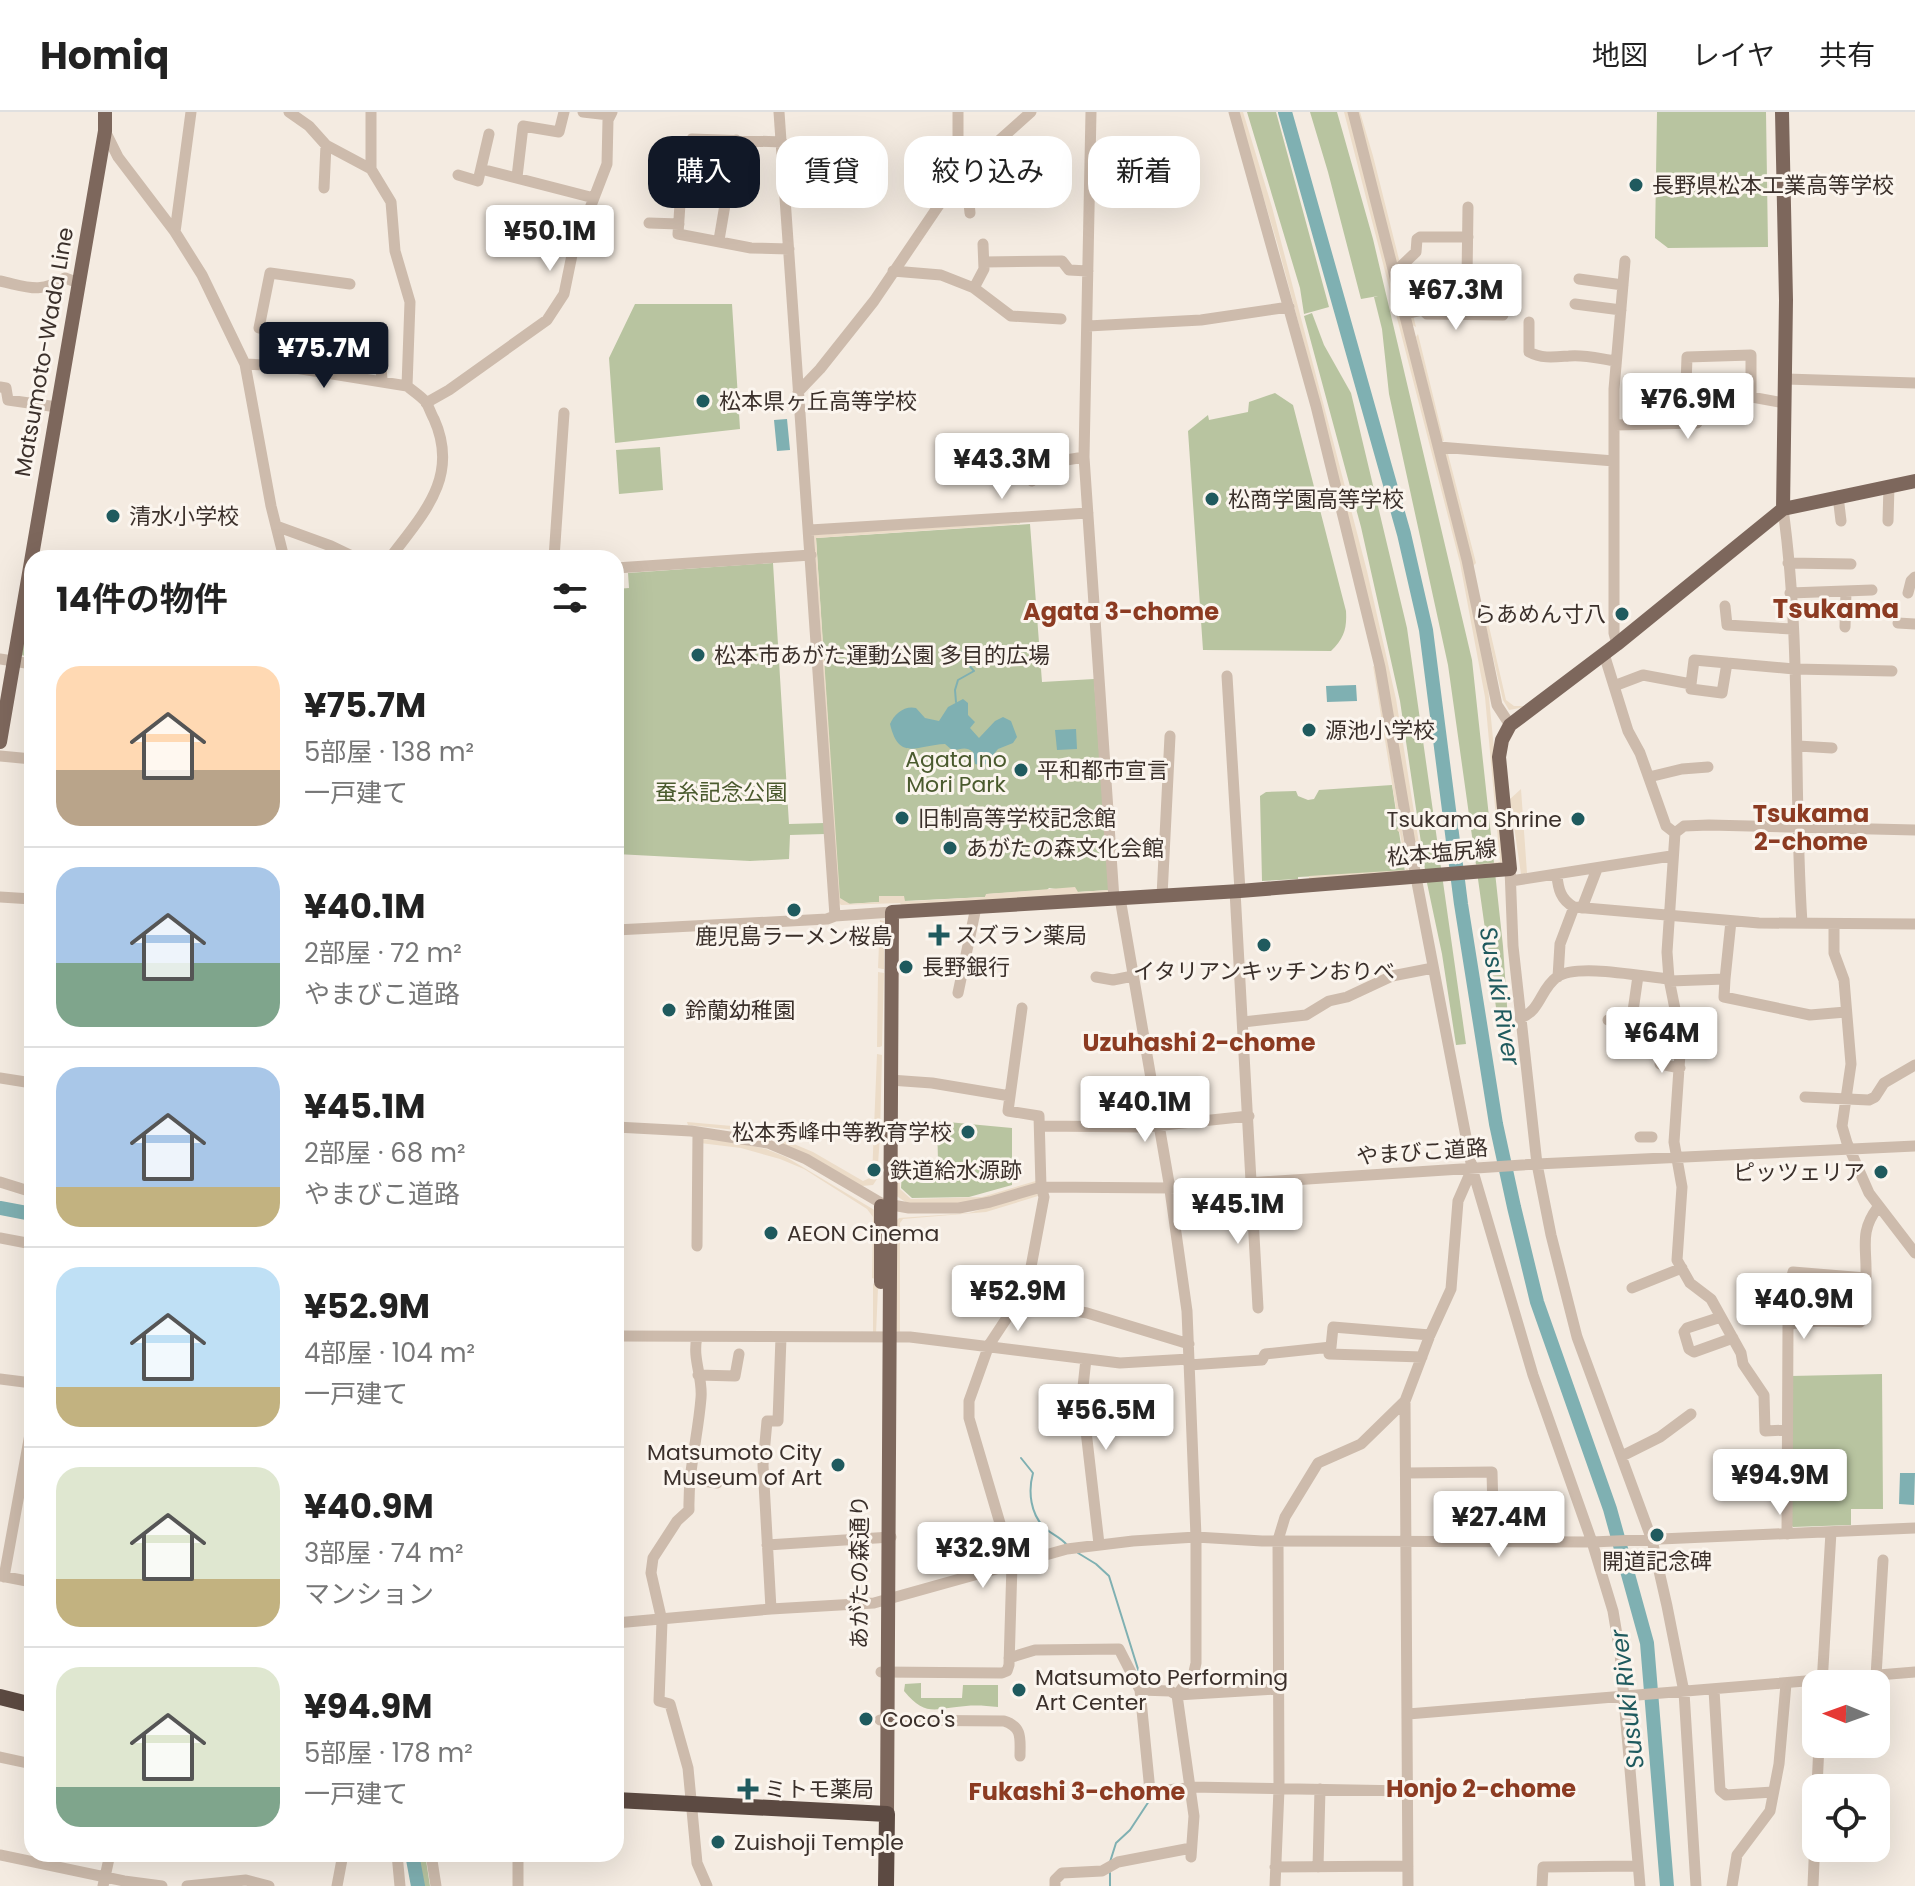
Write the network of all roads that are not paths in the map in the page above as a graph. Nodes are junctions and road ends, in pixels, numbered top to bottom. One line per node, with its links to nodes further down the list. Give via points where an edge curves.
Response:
1 (105, 112): 15 (main road, Matsumoto-Wada Line)
2 (191, 112): 36 (street)
3 (289, 112): 20 (street)
4 (371, 112): 21 (street)
5 (564, 112): 24 (street, via 559,132 523,126)
6 (583, 112): 14 (street)
7 (779, 112): 17 (street)
8 (958, 112): 18 (street)
9 (1031, 112): 19 (street)
10 (1091, 112): 44 (street)
11 (1234, 112): 54 (street)
12 (1353, 112): 45 (street)
13 (1782, 112): 65 (main road)
14 (611, 114): 26 (street, via 608,159)
15 (105, 131): 36 (street, via 118,157); 48 (main road, Matsumoto-Wada Line)
16 (489, 134): 22 (street)
17 (781, 136)
18 (960, 136)
19 (1004, 136)
20 (326, 145): 21 (street); 25 (street)
21 (371, 169): 68 (street, via 391,202 395,251 410,302)
22 (481, 169): 23 (street, via 478,181); 24 (street)
23 (458, 175)
24 (517, 177): 26 (street)
25 (324, 188)
26 (594, 198): 73 (street, via 564,294 547,320)
27 (1468, 207): 37 (street)
28 (680, 208): 35 (street)
29 (724, 208): 38 (street)
30 (786, 208): 40 (street)
31 (938, 208): 43 (street)
32 (969, 208): 33 (street)
33 (970, 213)
34 (649, 223): 35 (street)
35 (679, 224): 38 (street, via 678,234)
36 (175, 232): 63 (street)
37 (1468, 237): 45 (street, via 1420,237 1416,252); 50 (street, via 1467,278 1427,277)
38 (719, 240): 40 (street)
39 (983, 244): 42 (street)
40 (789, 249): 71 (street)
41 (1625, 261): 51 (street)
42 (984, 262): 44 (street, via 1062,261 1069,270); 52 (street)
43 (893, 271): 52 (street, via 941,275); 71 (street)
44 (1088, 271): 60 (street)
45 (1395, 272): 50 (street)
46 (1579, 279): 51 (street)
47 (0, 281): 48 (street, via 38,289 65,278)
48 (79, 283): 75 (main road, Matsumoto-Wada Line)
49 (350, 284): 61 (street, via 270,273 259,328 278,331)
50 (1398, 285): 56 (street)
51 (1623, 285): 55 (street)
52 (974, 288): 58 (street, via 1011,316)
53 (1575, 304): 55 (street)
54 (1289, 307): 60 (street, via 1201,320); 136 (street, via 1380,667)
55 (1621, 310): 62 (street)
56 (1405, 314): 57 (street, via 1423,310); 78 (street)
57 (1503, 315)
58 (1061, 319)
59 (1529, 322): 62 (street, via 1529,352 1537,356)
60 (1088, 326): 79 (street)
61 (282, 339): 64 (street); 66 (street, via 380,355)
62 (1616, 361): 77 (street)
63 (245, 364): 64 (street); 89 (street)
64 (283, 366): 66 (street)
65 (1786, 379): 67 (street); 74 (main road)
66 (382, 380): 68 (street)
67 (1915, 383)
68 (407, 386): 73 (street)
69 (0, 387): 75 (street, via 6,388 8,400)
70 (1694, 387): 72 (street); 72 (street, via 1686,385 1687,357 1751,355); 77 (street, via 1697,423)
71 (798, 392): 90 (street)
72 (1751, 397): 74 (street)
73 (426, 403): 94 (street, via 439,431 443,470 431,502)
74 (1784, 403): 85 (main road)
75 (57, 407): 91 (main road, Matsumoto-Wada Line)
76 (564, 413): 95 (street)
77 (1615, 425): 80 (street)
78 (1439, 447): 80 (street); 120 (street, via 1497,705)
79 (1084, 457): 81 (street, via 1031,462); 86 (street)
80 (1614, 461): 111 (street)
81 (1032, 481)
82 (1915, 481): 83 (main road)
83 (1889, 486): 84 (main road); 88 (street)
84 (1838, 496): 85 (main road); 87 (street)
85 (1783, 509): 98 (street); 111 (main road)
86 (1088, 513): 90 (street); 141 (street)
87 (1841, 521)
88 (1888, 521)
89 (276, 526): 92 (street); 93 (street)
90 (810, 530): 96 (street)
91 (29, 550)
92 (282, 550)
93 (339, 550)
94 (396, 550)
95 (555, 550)
96 (811, 555): 99 (street); 146 (street)
97 (1846, 561): 98 (street)
98 (1788, 563): 104 (street)
99 (624, 567)
100 (24, 574): 113 (main road, Matsumoto-Wada Line)
101 (1915, 577): 105 (street)
102 (1872, 590): 103 (street)
103 (1846, 591): 104 (street); 107 (street)
104 (1790, 593): 110 (street)
105 (1908, 593)
106 (1725, 606): 110 (street, via 1727,625)
107 (1842, 621)
108 (1898, 623): 109 (street)
109 (1915, 624)
110 (1792, 629): 115 (street)
111 (1617, 644): 112 (main road)
112 (1604, 654): 119 (street); 120 (main road)
113 (7, 660): 122 (main road, Matsumoto-Wada Line)
114 (1727, 663): 115 (street); 118 (street, via 1694,660); 118 (street, via 1722,693 1691,689)
115 (1794, 669): 116 (street); 123 (street)
116 (1892, 671)
117 (1227, 676): 137 (street)
118 (1691, 684): 119 (street, via 1643,675)
119 (1614, 686): 128 (street)
120 (1510, 725): 134 (main road, 松本塩尻線, via 1499,757)
121 (1170, 736): 138 (street)
122 (0, 742)
123 (1798, 746): 124 (street); 129 (street)
124 (1832, 748)
125 (0, 756): 126 (street)
126 (24, 758)
127 (1708, 767): 128 (street)
128 (1649, 777): 131 (street, via 1666,826)
129 (1799, 827): 130 (street); 131 (street, via 1684,826); 148 (street)
130 (1915, 830)
131 (1675, 833): 132 (street)
132 (1671, 856): 133 (street); 145 (street)
133 (1597, 869): 135 (street); 142 (street)
134 (1507, 873): 135 (street); 136 (main road, 松本塩尻線); 162 (street)
135 (1557, 875): 142 (street, via 1562,898)
136 (1420, 878): 137 (main road, 松本塩尻線); 152 (street)
137 (1237, 891): 138 (main road, 松本塩尻線); 165 (street)
138 (1162, 896): 141 (main road, 松本塩尻線)
139 (0, 897): 140 (street)
140 (24, 898)
141 (1117, 898): 143 (main road, 松本塩尻線); 153 (street)
142 (1578, 907): 145 (street); 156 (street, via 1560,944)
143 (892, 912): 146 (street); 171 (main road, あがたの森通り)
144 (975, 912): 159 (street)
145 (1670, 915): 147 (street); 158 (street)
146 (835, 916): 151 (street)
147 (1731, 921): 148 (street); 157 (street)
148 (1802, 923): 150 (street)
149 (1915, 924): 150 (street)
150 (1834, 925): 161 (street)
151 (624, 930)
152 (1433, 968): 165 (street, via 1392,976 1306,1015); 185 (street)
153 (1133, 976): 155 (street); 177 (street)
154 (1638, 976): 156 (street, via 1613,971); 158 (street); 163 (street)
155 (1096, 977)
156 (1558, 977): 162 (street, via 1535,1010)
157 (1725, 979): 158 (street); 161 (street, via 1724,997 1810,1015)
158 (1670, 980): 166 (street)
159 (958, 993)
160 (1022, 1008): 173 (street)
161 (1846, 1012): 175 (street, via 1851,1064)
162 (1520, 1018): 184 (street)
163 (1632, 1018): 164 (street); 166 (street, via 1638,1038)
164 (1608, 1020)
165 (1243, 1022): 176 (street)
166 (1681, 1039): 169 (street)
167 (1660, 1064): 169 (street)
168 (1915, 1065): 175 (street, via 1884,1083 1875,1097)
169 (1680, 1068): 183 (street)
170 (0, 1078): 172 (street)
171 (890, 1080): 173 (street); 191 (main road, あがたの森通り, via 890,1139 883,1171)
172 (24, 1082)
173 (1010, 1096): 178 (street, via 1008,1111 1039,1116)
174 (1805, 1097): 175 (street)
175 (1845, 1100): 182 (street, via 1842,1126)
176 (1249, 1116): 177 (street); 187 (street)
177 (1158, 1124): 178 (street); 189 (street)
178 (1040, 1126): 188 (street)
179 (624, 1127): 180 (street, やまびこ道路)
180 (698, 1132): 191 (street, やまびこ道路, via 781,1148); 195 (street)
181 (1915, 1146): 182 (street, やまびこ道路)
182 (1849, 1149): 183 (street, やまびこ道路); 192 (street)
183 (1676, 1158): 184 (street, やまびこ道路); 197 (street, via 1682,1187 1677,1260)
184 (1534, 1164): 185 (street, やまびこ道路); 223 (street, via 1577,1337)
185 (1475, 1168): 187 (street, やまびこ道路); 204 (street, via 1458,1201 1451,1289); 237 (street, via 1537,1389)
186 (0, 1182): 190 (street)
187 (1252, 1183): 189 (street, やまびこ道路); 201 (street)
188 (1041, 1187): 189 (street, やまびこ道路); 191 (street, やまびこ道路, via 959,1208); 200 (street, via 1044,1197 1031,1267)
189 (1170, 1188): 210 (street)
190 (24, 1190)
191 (886, 1205): 208 (main road, あがたの森通り)
192 (1878, 1207): 196 (street); 198 (street, via 1864,1237)
193 (0, 1238): 194 (street)
194 (24, 1242)
195 (697, 1246)
196 (1915, 1253)
197 (1682, 1268): 199 (street); 202 (street)
198 (1866, 1278): 203 (street, via 1860,1322); 203 (street, via 1793,1272 1785,1303)
199 (1632, 1288)
200 (1018, 1301): 210 (street, via 1087,1313); 211 (street)
201 (1258, 1308)
202 (1721, 1317): 209 (street); 209 (street, via 1687,1328 1689,1349 1694,1352)
203 (1792, 1324): 222 (street, via 1787,1330)
204 (1430, 1335): 214 (street); 216 (street, via 1333,1327 1331,1347 1265,1354 1262,1360)
205 (624, 1336): 206 (street)
206 (697, 1337): 207 (street); 217 (street)
207 (781, 1337): 208 (street); 239 (street, via 778,1421 767,1421 763,1465)
208 (886, 1338): 211 (street); 232 (main road, あがたの森通り)
209 (1733, 1338): 222 (street, via 1764,1395 1765,1431)
210 (1189, 1344): 216 (street)
211 (989, 1345): 215 (street); 241 (street, via 969,1401 969,1418)
212 (739, 1354): 217 (street, via 735,1376)
213 (1329, 1354): 214 (street)
214 (1422, 1357): 220 (street)
215 (1086, 1359): 216 (street); 238 (street, via 1082,1396)
216 (1189, 1362): 233 (street)
217 (698, 1375): 226 (street, via 701,1399)
218 (0, 1379): 219 (street)
219 (24, 1382)
220 (1405, 1401): 225 (street); 234 (street, via 1361,1444 1318,1463 1285,1517)
221 (1691, 1414): 223 (street)
222 (1787, 1430): 231 (street)
223 (1622, 1456): 235 (street)
224 (24, 1464): 242 (street)
225 (1407, 1473): 228 (street, via 1492,1472); 236 (street)
226 (689, 1479): 227 (street); 246 (street, via 689,1510 653,1558 651,1573)
227 (717, 1483)
228 (1493, 1510)
229 (1915, 1528): 230 (street)
230 (1831, 1532): 231 (street); 249 (street)
231 (1787, 1534): 235 (street)
232 (886, 1537): 239 (street); 244 (main road, あがたの森通り)
233 (1196, 1537): 234 (street); 238 (street); 260 (street, via 1194,1672)
234 (1278, 1540): 236 (street); 256 (street)
235 (1649, 1540): 237 (street); 259 (street)
236 (1407, 1541): 237 (street); 264 (street)
237 (1595, 1542): 261 (street)
238 (1099, 1544): 241 (street)
239 (767, 1545): 245 (street)
240 (1883, 1560): 250 (street)
241 (1012, 1564): 244 (street); 248 (street)
242 (2, 1576): 243 (street)
243 (24, 1580)
244 (886, 1600): 245 (street); 251 (main road, あがたの森通り)
245 (771, 1609): 246 (street)
246 (662, 1621): 247 (street); 275 (street, via 659,1701 670,1704 688,1768)
247 (624, 1623)
248 (1009, 1658): 251 (street, via 1002,1673); 257 (street, via 1035,1650 1119,1649)
249 (1823, 1670)
250 (1876, 1670)
251 (885, 1672): 265 (main road, あがたの森通り)
252 (1915, 1672): 253 (street)
253 (1890, 1675)
254 (1786, 1684): 255 (street); 258 (street); 273 (street)
255 (1802, 1684)
256 (1278, 1689): 260 (street); 270 (street)
257 (1143, 1690): 260 (street); 269 (street, via 1150,1791)
258 (1714, 1690): 259 (street); 273 (street, via 1720,1790 1726,1795)
259 (1681, 1692): 261 (street); 306 (street)
260 (1177, 1695): 269 (street)
261 (1627, 1696): 264 (street); 287 (street)
262 (0, 1697): 263 (highway)
263 (24, 1703)
264 (1408, 1714): 272 (street)
265 (885, 1720): 266 (street, via 1010,1723 1020,1732); 276 (main road, あがたの森通り)
266 (1020, 1756)
267 (0, 1757): 268 (street)
268 (24, 1762)
269 (1191, 1787): 270 (street); 301 (street, via 1191,1852 1062,1873)
270 (1279, 1789): 271 (street); 288 (street)
271 (1320, 1789): 272 (street); 289 (street)
272 (1408, 1791): 286 (street)
273 (1773, 1792): 307 (street, via 1764,1822 1737,1855)
274 (624, 1800): 275 (highway)
275 (691, 1803): 276 (highway); 298 (street, via 697,1863)
276 (883, 1814): 299 (highway); 300 (highway)
277 (0, 1855): 278 (street)
278 (24, 1861)
279 (27, 1862): 290 (street)
280 (108, 1862): 290 (street)
281 (342, 1862): 294 (street)
282 (398, 1862): 295 (street)
283 (432, 1862): 296 (street)
284 (518, 1862): 297 (street)
285 (1814, 1862): 308 (street)
286 (1408, 1866): 289 (street); 303 (street)
287 (1638, 1866): 304 (street, via 1543,1867); 305 (street)
288 (1275, 1867): 289 (street); 302 (street)
289 (1318, 1867)
290 (104, 1882): 291 (street)
291 (162, 1886)
292 (187, 1886): 293 (street, via 246,1880)
293 (269, 1886)
294 (337, 1886)
295 (400, 1886)
296 (436, 1886)
297 (518, 1886)
298 (707, 1886)
299 (878, 1886)
300 (886, 1886)
301 (1055, 1886)
302 (1275, 1886)
303 (1408, 1886)
304 (1542, 1886)
305 (1640, 1886)
306 (1696, 1886)
307 (1732, 1886)
308 (1813, 1886)

